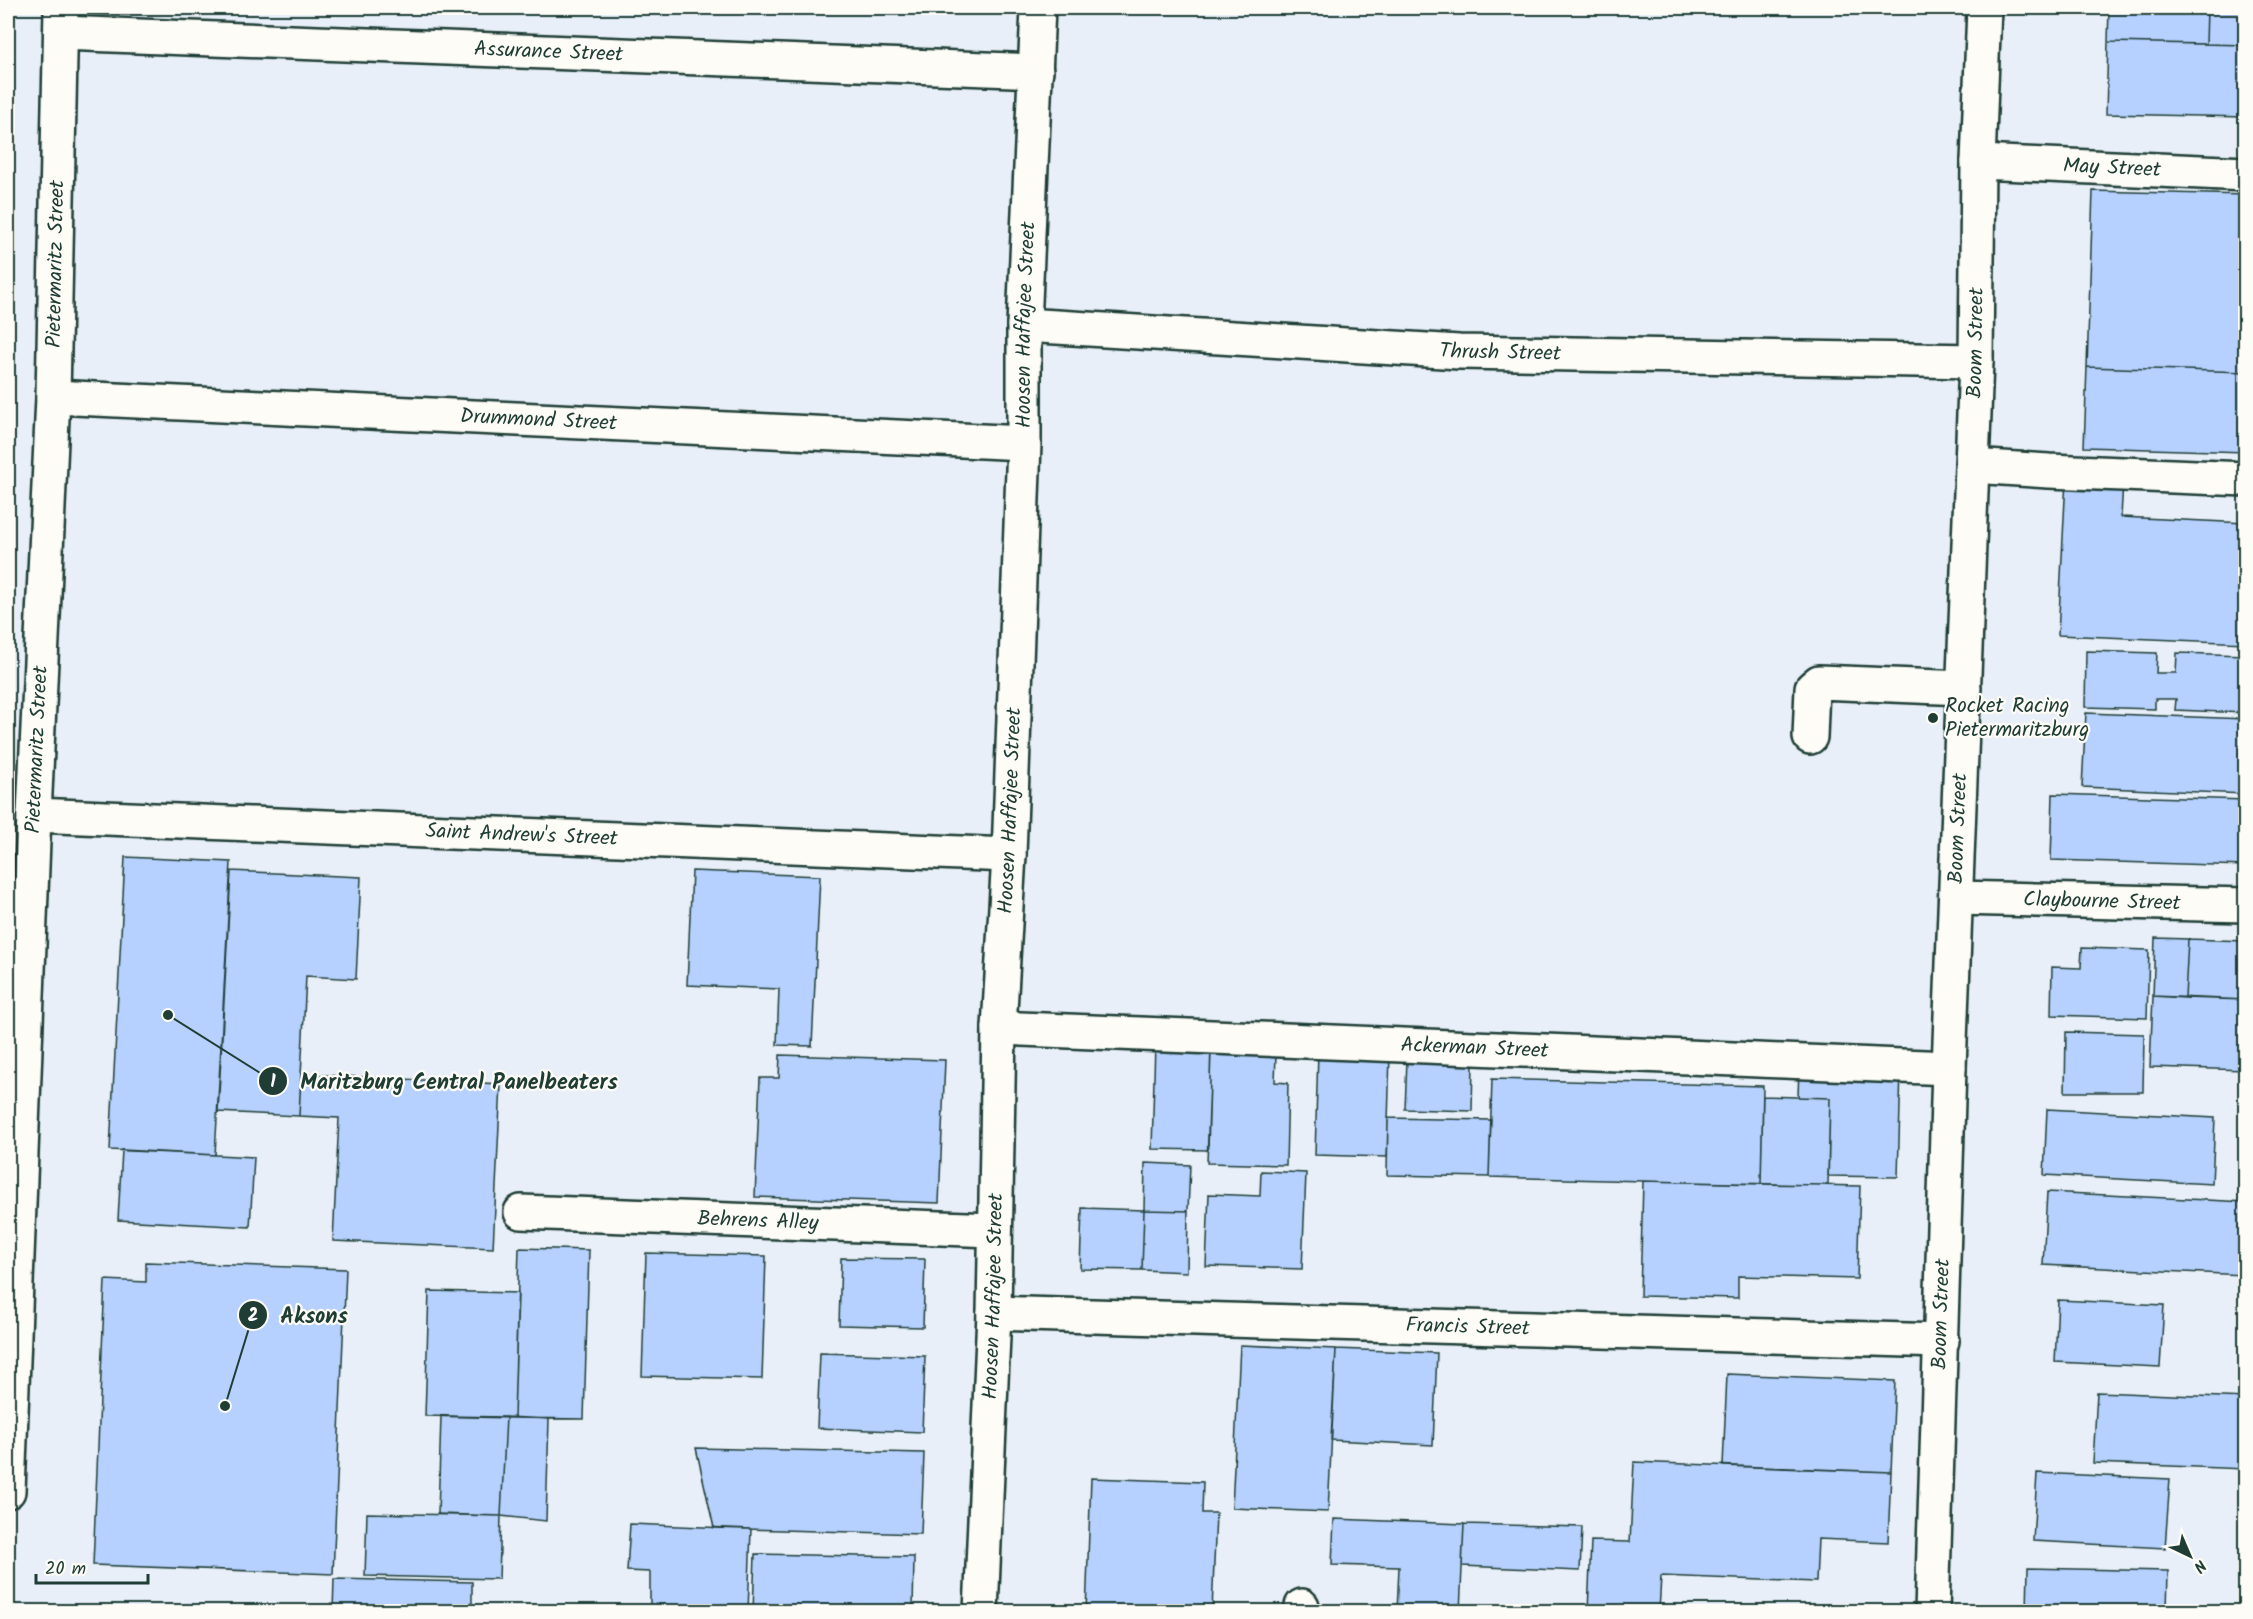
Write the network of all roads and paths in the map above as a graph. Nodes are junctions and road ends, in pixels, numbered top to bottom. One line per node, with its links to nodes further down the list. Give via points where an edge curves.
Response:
1 (1038, 8): 4 (street, Hoosen Haffajee Street)
2 (1984, 8): 5 (street, Boom Street)
3 (61, 20): 4 (street, Assurance Street); 9 (street, Pietermaritz Street)
4 (1036, 70): 7 (street, Hoosen Haffajee Street)
5 (1978, 162): 6 (street, May Street); 8 (street, Boom Street)
6 (2246, 174)
7 (1024, 325): 8 (street, Thrush Street, via 1459,352); 10 (street, Hoosen Haffajee Street)
8 (1976, 361): 11 (street, Boom Street)
9 (53, 398): 10 (street, Drummond Street); 15 (street, Pietermaritz Street)
10 (1024, 443): 16 (street, Hoosen Haffajee Street)
11 (1972, 466): 12 (street); 13 (street, Boom Street)
12 (2246, 479)
13 (1964, 688): 14 (street, via 1819,682 1812,688); 17 (street, Boom Street)
14 (1810, 737)
15 (34, 815): 16 (street, Saint Andrew's Street); 21 (street, Pietermaritz Street)
16 (1008, 855): 19 (street, Hoosen Haffajee Street)
17 (1956, 898): 18 (street, Claybourne Street); 20 (street, Boom Street)
18 (2246, 905)
19 (999, 1028): 20 (street, Ackerman Street); 23 (street, Hoosen Haffajee Street)
20 (1949, 1068): 25 (street, Boom Street)
21 (15, 1124): 26 (street, Pietermaritz Street)
22 (521, 1212): 23 (street, Behrens Alley)
23 (994, 1230): 24 (street, Hoosen Haffajee Street)
24 (994, 1313): 25 (street, Francis Street); 27 (street, Hoosen Haffajee Street)
25 (1942, 1341): 28 (street, Boom Street)
26 (8, 1491)
27 (981, 1611)
28 (1932, 1611)

